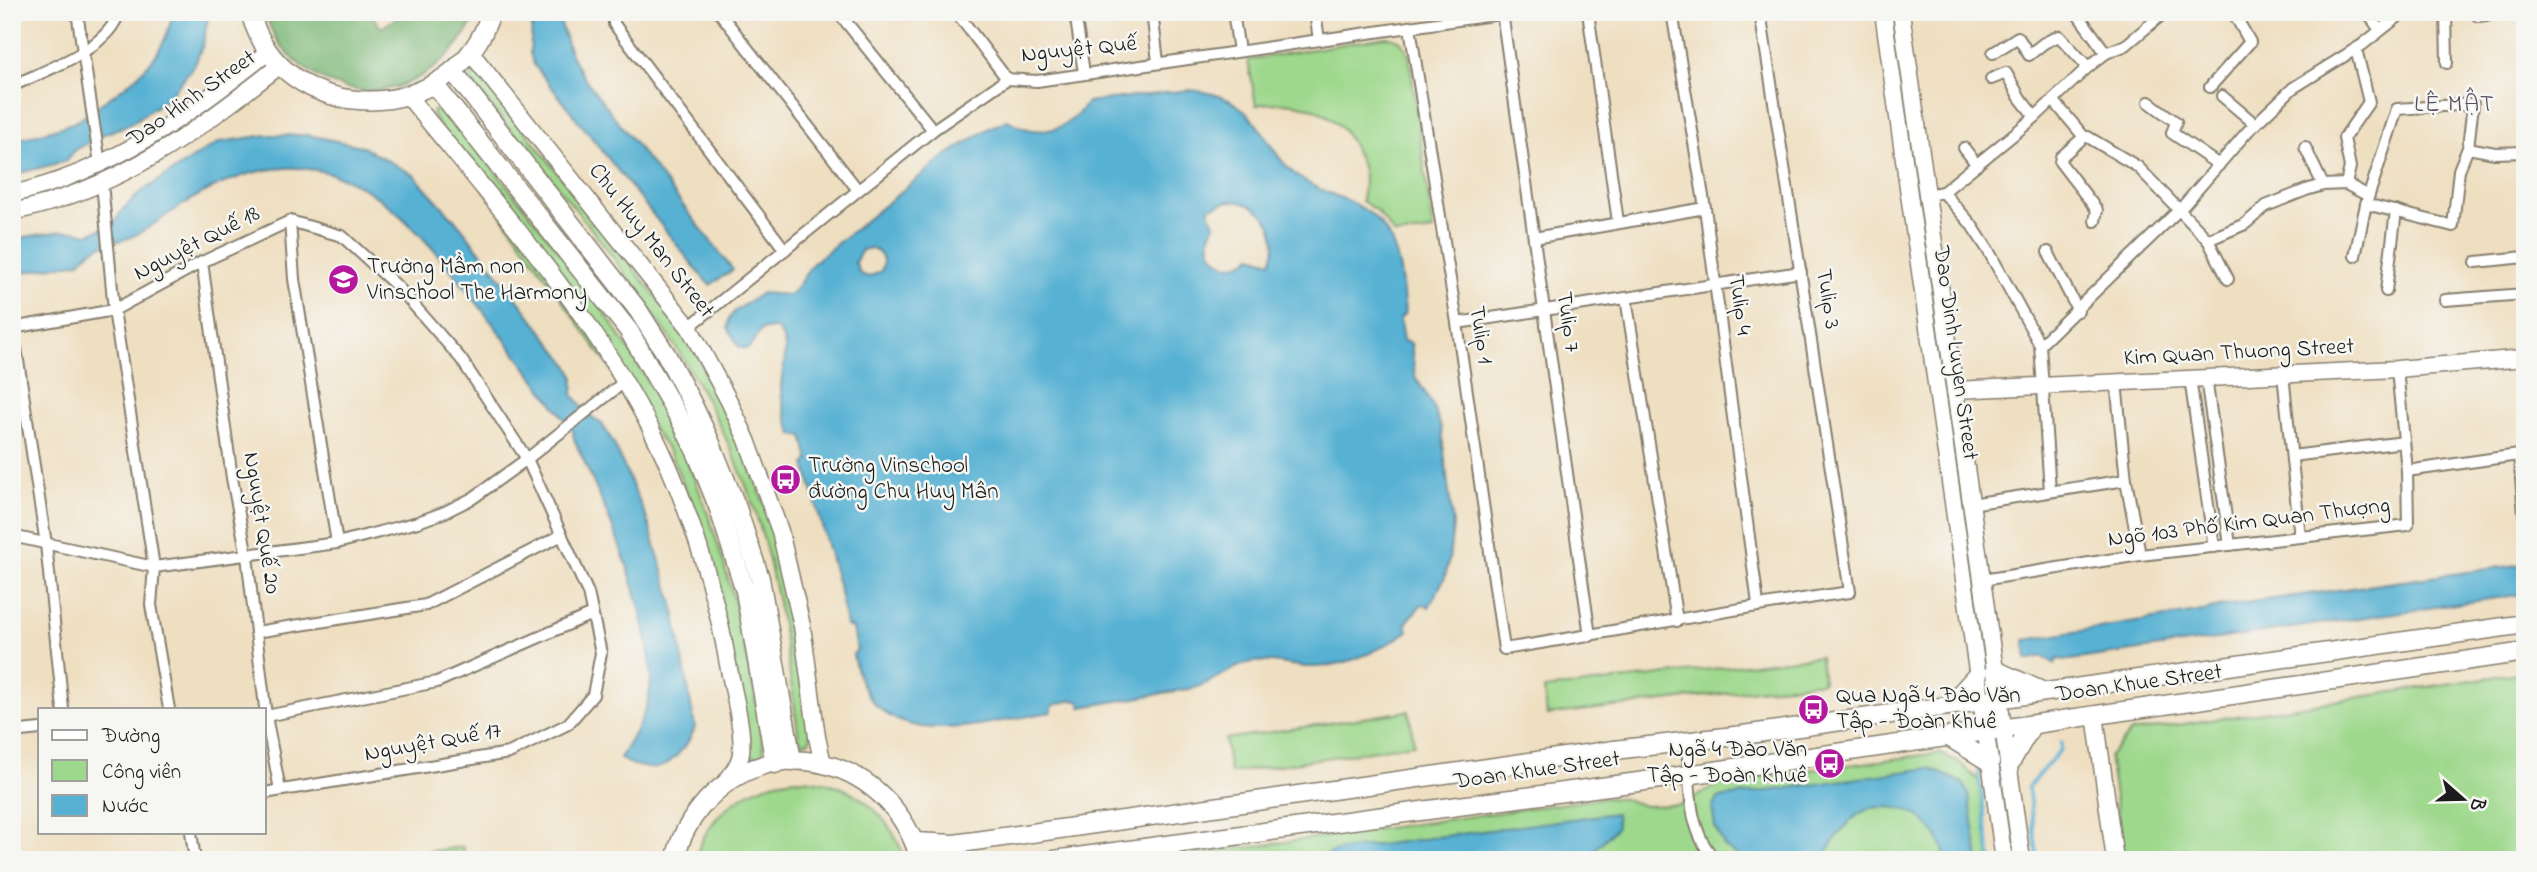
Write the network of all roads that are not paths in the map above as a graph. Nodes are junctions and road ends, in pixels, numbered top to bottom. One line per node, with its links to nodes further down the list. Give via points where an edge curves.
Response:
1 (77, 12): 31 (street)
2 (119, 12): 31 (street, via 107,33)
3 (250, 12): 36 (main road)
4 (491, 12): 33 (main road)
5 (614, 12): 82 (street, via 614,24)
6 (719, 12): 68 (street)
7 (838, 12): 53 (street)
8 (956, 12): 42 (street)
9 (1075, 12): 41 (street)
10 (1152, 12): 37 (street)
11 (1233, 12): 32 (street)
12 (1315, 12): 29 (street)
13 (1588, 12): 79 (street)
14 (1672, 12): 73 (street, Tulip 4)
15 (1760, 12): 88 (street, Tulip 3)
16 (1883, 12): 137 (main road, Dao Dinh Luyen Street)
17 (1901, 12): 70 (main road, Dao Dinh Luyen Street)
18 (2076, 12): 35 (street)
19 (2165, 12): 35 (street, via 2126,45)
20 (2233, 12): 46 (street, via 2250,42)
21 (2367, 12): 28 (street)
22 (2404, 12): 28 (street)
23 (2446, 12): 38 (street)
24 (2509, 12): 26 (street)
25 (1506, 13): 27 (street, Nguyệt Quế); 80 (street, Tulip 7)
26 (2478, 16)
27 (1410, 27): 29 (street, Nguyệt Quế); 98 (street, Tulip 1)
28 (2380, 30): 30 (street)
29 (1319, 40): 32 (street, Nguyệt Quế)
30 (2356, 49): 52 (street, via 2293,88); 66 (street, via 2369,102 2344,138 2350,167)
31 (84, 51): 45 (street); 61 (street)
32 (1239, 51): 37 (street, Nguyệt Quế)
33 (471, 53): 40 (main road); 99 (main road, Chu Huy Man Street)
34 (1993, 53): 39 (street, via 2018,37 2029,55 2059,36)
35 (2106, 53): 39 (street)
36 (274, 58): 47 (main road, via 302,82 337,97 377,102); 55 (main road, Dao Hinh Street); 60 (main road, Dao Hinh Street, via 223,111)
37 (1158, 62): 41 (street, Nguyệt Quế)
38 (2447, 63)
39 (2088, 67): 49 (street)
40 (453, 71): 44 (main road); 153 (main road, via 638,310 693,405 737,508 760,578)
41 (1084, 73): 42 (street, Nguyệt Quế, via 1037,81)
42 (1007, 79): 53 (street, Nguyệt Quế)
43 (1991, 79): 51 (street, via 2006,73)
44 (434, 84): 47 (main road); 153 (main road, via 629,331 682,423 719,509 745,591)
45 (12, 86)
46 (2210, 87)
47 (408, 96): 106 (main road, via 523,239)
48 (2222, 96): 52 (street)
49 (2054, 101): 51 (street); 54 (street)
50 (2149, 102): 63 (street, via 2176,122 2172,133)
51 (2035, 117): 62 (street)
52 (2255, 124): 63 (street)
53 (933, 130): 68 (street, Nguyệt Quế)
54 (2084, 137): 74 (street, via 2138,167); 78 (street, via 2060,162 2097,210)
55 (146, 141): 60 (main road); 61 (main road, Dao Hinh Street)
56 (1964, 148): 62 (street)
57 (2305, 148): 67 (street)
58 (2468, 148): 59 (street); 72 (street, via 2473,104 2397,108); 75 (street, via 2459,170 2454,226)
59 (2525, 152)
60 (154, 157): 65 (main road, Dao Hinh Street)
61 (100, 164): 64 (main road, Dao Hinh Street)
62 (1978, 165): 70 (street)
63 (2219, 165): 74 (street)
64 (55, 182): 69 (main road, Dao Hinh Street); 71 (main road)
65 (102, 183): 71 (main road, Dao Hinh Street); 95 (street)
66 (2346, 184): 67 (street); 72 (street)
67 (2323, 185): 81 (street, via 2266,206 2245,224)
68 (858, 190): 82 (street, Nguyệt Quế)
69 (12, 194)
70 (1935, 194): 101 (street, via 1971,224); 109 (main road, Dao Dinh Luyen Street)
71 (61, 199): 76 (main road, Dao Hinh Street)
72 (2366, 199): 75 (street); 84 (street)
73 (1705, 208): 79 (street); 90 (street, Tulip 4)
74 (2180, 209): 81 (street); 97 (street)
75 (2396, 211): 91 (street)
76 (12, 212)
77 (290, 221): 86 (street, Nguyệt Quế 18); 113 (street, Nguyệt Quế 18, via 342,236 398,287 461,359); 122 (street, via 294,279)
78 (2095, 221)
79 (1618, 222): 80 (street)
80 (1534, 238): 96 (street, Tulip 7)
81 (2208, 240): 89 (street)
82 (785, 250): 99 (street, Nguyệt Quế)
83 (2049, 252): 97 (street)
84 (2355, 256)
85 (2525, 257): 87 (street)
86 (202, 262): 95 (street, Nguyệt Quế 18); 127 (street, Nguyệt Quế 20)
87 (2476, 262)
88 (1801, 272): 90 (street); 130 (street, Tulip 3, via 1850,592)
89 (2228, 279)
90 (1715, 285): 93 (street); 130 (street, Tulip 4)
91 (2386, 291)
92 (2525, 294): 94 (street)
93 (1626, 298): 96 (street); 132 (street)
94 (2445, 300)
95 (114, 310): 100 (street, Nguyệt Quế 18); 128 (street)
96 (1544, 311): 98 (street); 135 (street, Tulip 7)
97 (2078, 311): 101 (street)
98 (1457, 323): 135 (street, Tulip 1, via 1504,649)
99 (689, 327): 154 (main road, Chu Huy Man Street, via 747,440 780,531 802,626)
100 (13, 328): 123 (street)
101 (2040, 345): 108 (street)
102 (2525, 359): 103 (main road, Kim Quan Thuong Street)
103 (2397, 369): 104 (main road, Kim Quan Thuong Street); 110 (street, Ngõ 103 Phố Kim Quan Thượng)
104 (2283, 374): 105 (main road, Kim Quan Thuong Street); 112 (street)
105 (2198, 378): 107 (main road, Kim Quan Thuong Street); 124 (street); 125 (street)
106 (624, 382): 113 (street); 157 (main road, via 668,465 696,534 721,624 741,737 740,756)
107 (2116, 382): 108 (main road, Kim Quan Thuong Street); 115 (street)
108 (2043, 384): 109 (main road, Kim Quan Thuong Street); 116 (street)
109 (1955, 390): 117 (main road, Dao Dinh Luyen Street)
110 (2404, 442): 112 (street); 114 (street, Ngõ 103 Phố Kim Quan Thượng)
111 (2522, 455): 114 (street); 118 (street)
112 (2292, 456): 121 (street)
113 (527, 459): 119 (street, Nguyệt Quế 17); 122 (street, via 445,512)
114 (2407, 471): 121 (street, Ngõ 103 Phố Kim Quan Thượng, via 2408,525)
115 (2126, 480): 116 (street); 126 (street)
116 (2050, 491): 117 (street)
117 (1971, 503): 129 (main road, Dao Dinh Luyen Street)
118 (2524, 515)
119 (562, 535): 131 (street, Nguyệt Quế 17, via 588,593); 134 (street, via 426,605)
120 (12, 536): 123 (street)
121 (2300, 537): 124 (street, Ngõ 103 Phố Kim Quan Thượng)
122 (337, 543): 127 (street)
123 (46, 544): 128 (street); 141 (street)
124 (2230, 545): 125 (street, Ngõ 103 Phố Kim Quan Thượng)
125 (2214, 547): 126 (street, Ngõ 103 Phố Kim Quan Thượng)
126 (2140, 555): 129 (street, Ngõ 103 Phố Kim Quan Thượng)
127 (247, 556): 128 (street); 134 (street, Nguyệt Quế 20)
128 (154, 567): 142 (street, via 151,604)
129 (1982, 580): 137 (main road, Dao Dinh Luyen Street)
130 (1758, 604): 132 (street)
131 (592, 614): 145 (street, via 437,682); 158 (street, Nguyệt Quế 17, via 601,653 593,695 568,724 509,753)
132 (1676, 621): 135 (street)
133 (2525, 624): 138 (main road, Doan Khue Street)
134 (256, 632): 143 (street, Nguyệt Quế 20)
135 (1590, 636)
136 (2525, 652): 144 (main road, Doan Khue Street)
137 (1986, 672): 138 (main road); 139 (main road, Dao Dinh Luyen Street); 140 (main road)
138 (2044, 692): 139 (main road, Doan Khue Street)
139 (1990, 700): 140 (main road, Doan Khue Street); 148 (main road, Dao Dinh Luyen Street)
140 (1949, 706): 151 (main road, Doan Khue Street)
141 (63, 708)
142 (169, 708)
143 (265, 708)
144 (2095, 715): 146 (main road, Doan Khue Street); 169 (main road)
145 (266, 716): 158 (street, Nguyệt Quế 20)
146 (2032, 725): 148 (main road, Doan Khue Street); 155 (main road)
147 (38, 729): 149 (street)
148 (1995, 730): 150 (main road, Doan Khue Street); 152 (main road); 155 (main road)
149 (12, 732)
150 (1949, 737): 152 (main road); 156 (main road, Doan Khue Street)
151 (1687, 741): 156 (street); 161 (main road, Doan Khue Street, via 954,844)
152 (1990, 762): 167 (main road)
153 (784, 763): 154 (main road); 157 (main road, via 742,774)
154 (823, 764): 161 (main road, via 879,791 906,823)
155 (2009, 765): 168 (main road)
156 (1689, 775): 165 (main road, Doan Khue Street); 166 (street, via 1695,824)
157 (724, 785): 163 (main road, via 695,815)
158 (280, 790): 159 (street, Nguyệt Quế 17)
159 (266, 793)
160 (191, 834): 162 (street)
161 (915, 842): 164 (main road)
162 (195, 860)
163 (676, 860)
164 (920, 860)
165 (1054, 860)
166 (1716, 860)
167 (2004, 860)
168 (2022, 860)
169 (2115, 860)

